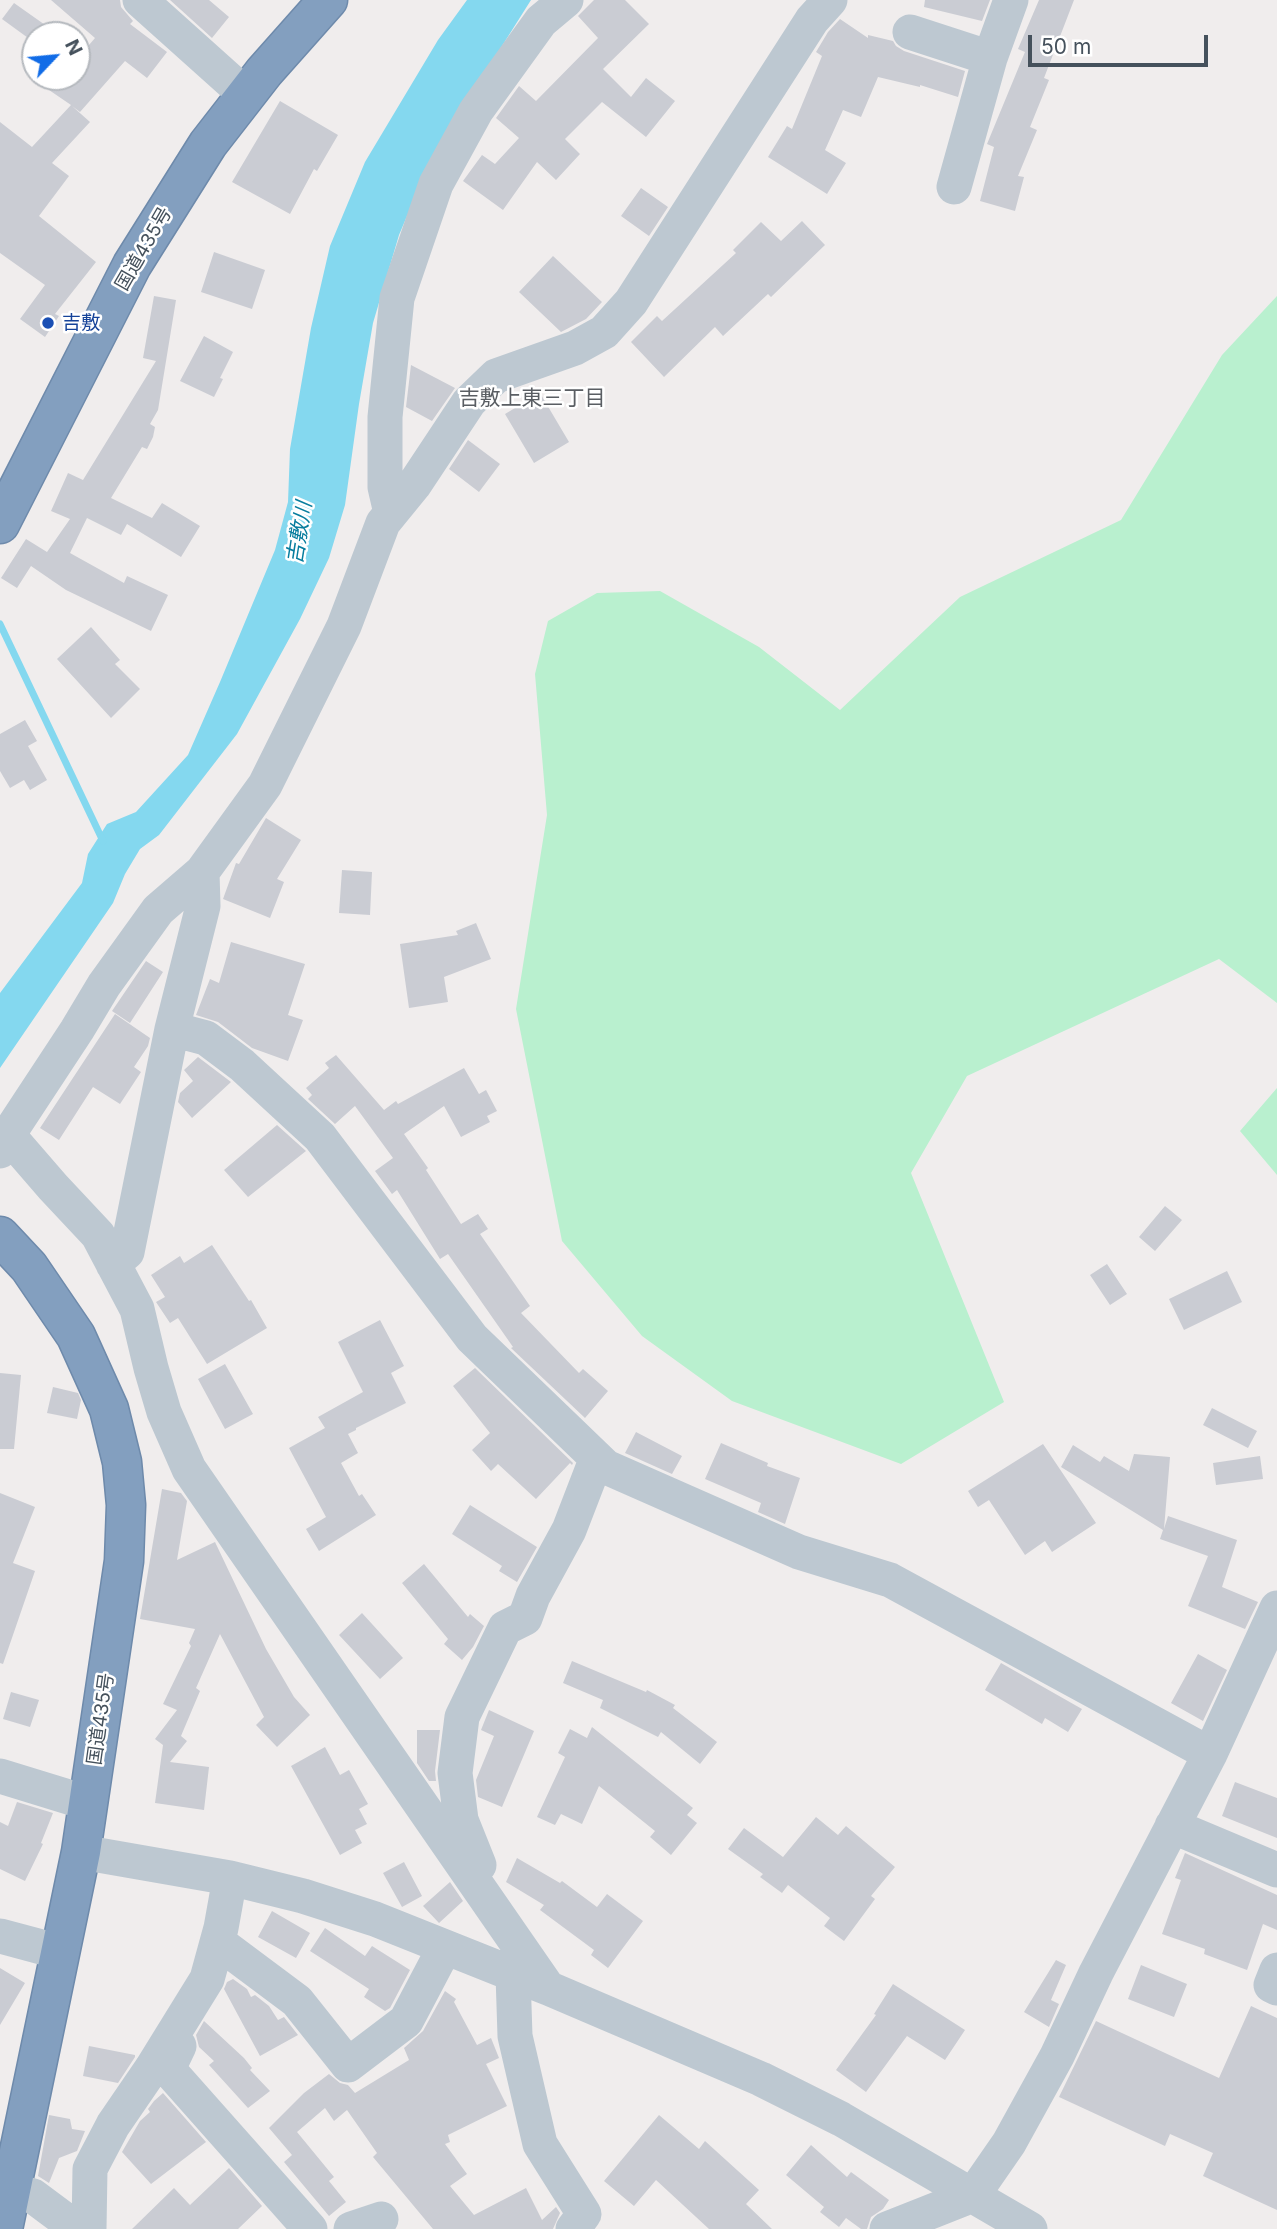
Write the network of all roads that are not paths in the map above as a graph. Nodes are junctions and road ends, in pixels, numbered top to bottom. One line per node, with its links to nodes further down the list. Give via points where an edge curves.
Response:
1 (140, 0): 8 (street)
2 (328, 0): 8 (highway, 国道435号)
3 (566, 0): 10 (street, via 541,21 476,111 436,184 397,298 385,417 385,487)
4 (831, 0): 10 (street, via 812,20 631,302 604,332 575,348 496,376 468,402)
5 (1011, 0): 7 (street)
6 (910, 32): 7 (street)
7 (990, 58): 9 (street)
8 (246, 95): 11 (highway, 国道435号, via 208,144 132,265)
9 (965, 171)
10 (391, 513): 12 (street, via 383,523 344,626 265,785)
11 (0, 524)
12 (202, 872): 13 (street, via 202,906); 14 (street, via 158,910 104,985)
13 (172, 1029): 16 (street, via 127,1252); 17 (street, via 206,1038 320,1137 471,1338)
14 (4, 1143): 16 (street, via 98,1234)
15 (0, 1236): 21 (highway, 国道435号, via 29,1267 76,1336 109,1409 122,1462 124,1561)
16 (113, 1264): 26 (street, via 136,1309 164,1412 189,1468)
17 (596, 1460): 19 (street, via 799,1552 890,1580); 26 (street, via 569,1530 525,1618 505,1628 462,1717 456,1773 461,1820 480,1863)
18 (1277, 1608): 19 (street)
19 (1210, 1755): 22 (street)
20 (0, 1776): 21 (street)
21 (88, 1804): 23 (highway, 国道435号)
22 (1172, 1826): 24 (street); 37 (street, via 1057,2056 1009,2143)
23 (81, 1852): 25 (street); 30 (highway, 国道435号)
24 (1277, 1870)
25 (230, 1878): 28 (street); 29 (street, via 374,1919)
26 (474, 1881): 33 (street)
27 (0, 1936): 30 (street)
28 (218, 1942): 29 (street, via 297,2001 348,2065 406,2021); 39 (street, via 208,1979 113,2125 90,2169)
29 (444, 1947): 32 (street)
30 (60, 1952): 36 (highway, 国道435号)
31 (1277, 1970): 34 (street, via 1271,1985)
32 (513, 1975): 33 (street); 41 (street, via 514,2036 540,2144 584,2214)
33 (548, 1988): 37 (street, via 761,2079)
34 (1277, 1988)
35 (169, 2067): 40 (street)
36 (8, 2174): 38 (highway, 国道435号); 39 (street, via 72,2225)
37 (973, 2195): 42 (street); 43 (street)
38 (3, 2229)
39 (88, 2229)
40 (310, 2229)
41 (573, 2229)
42 (887, 2229)
43 (1030, 2229)

